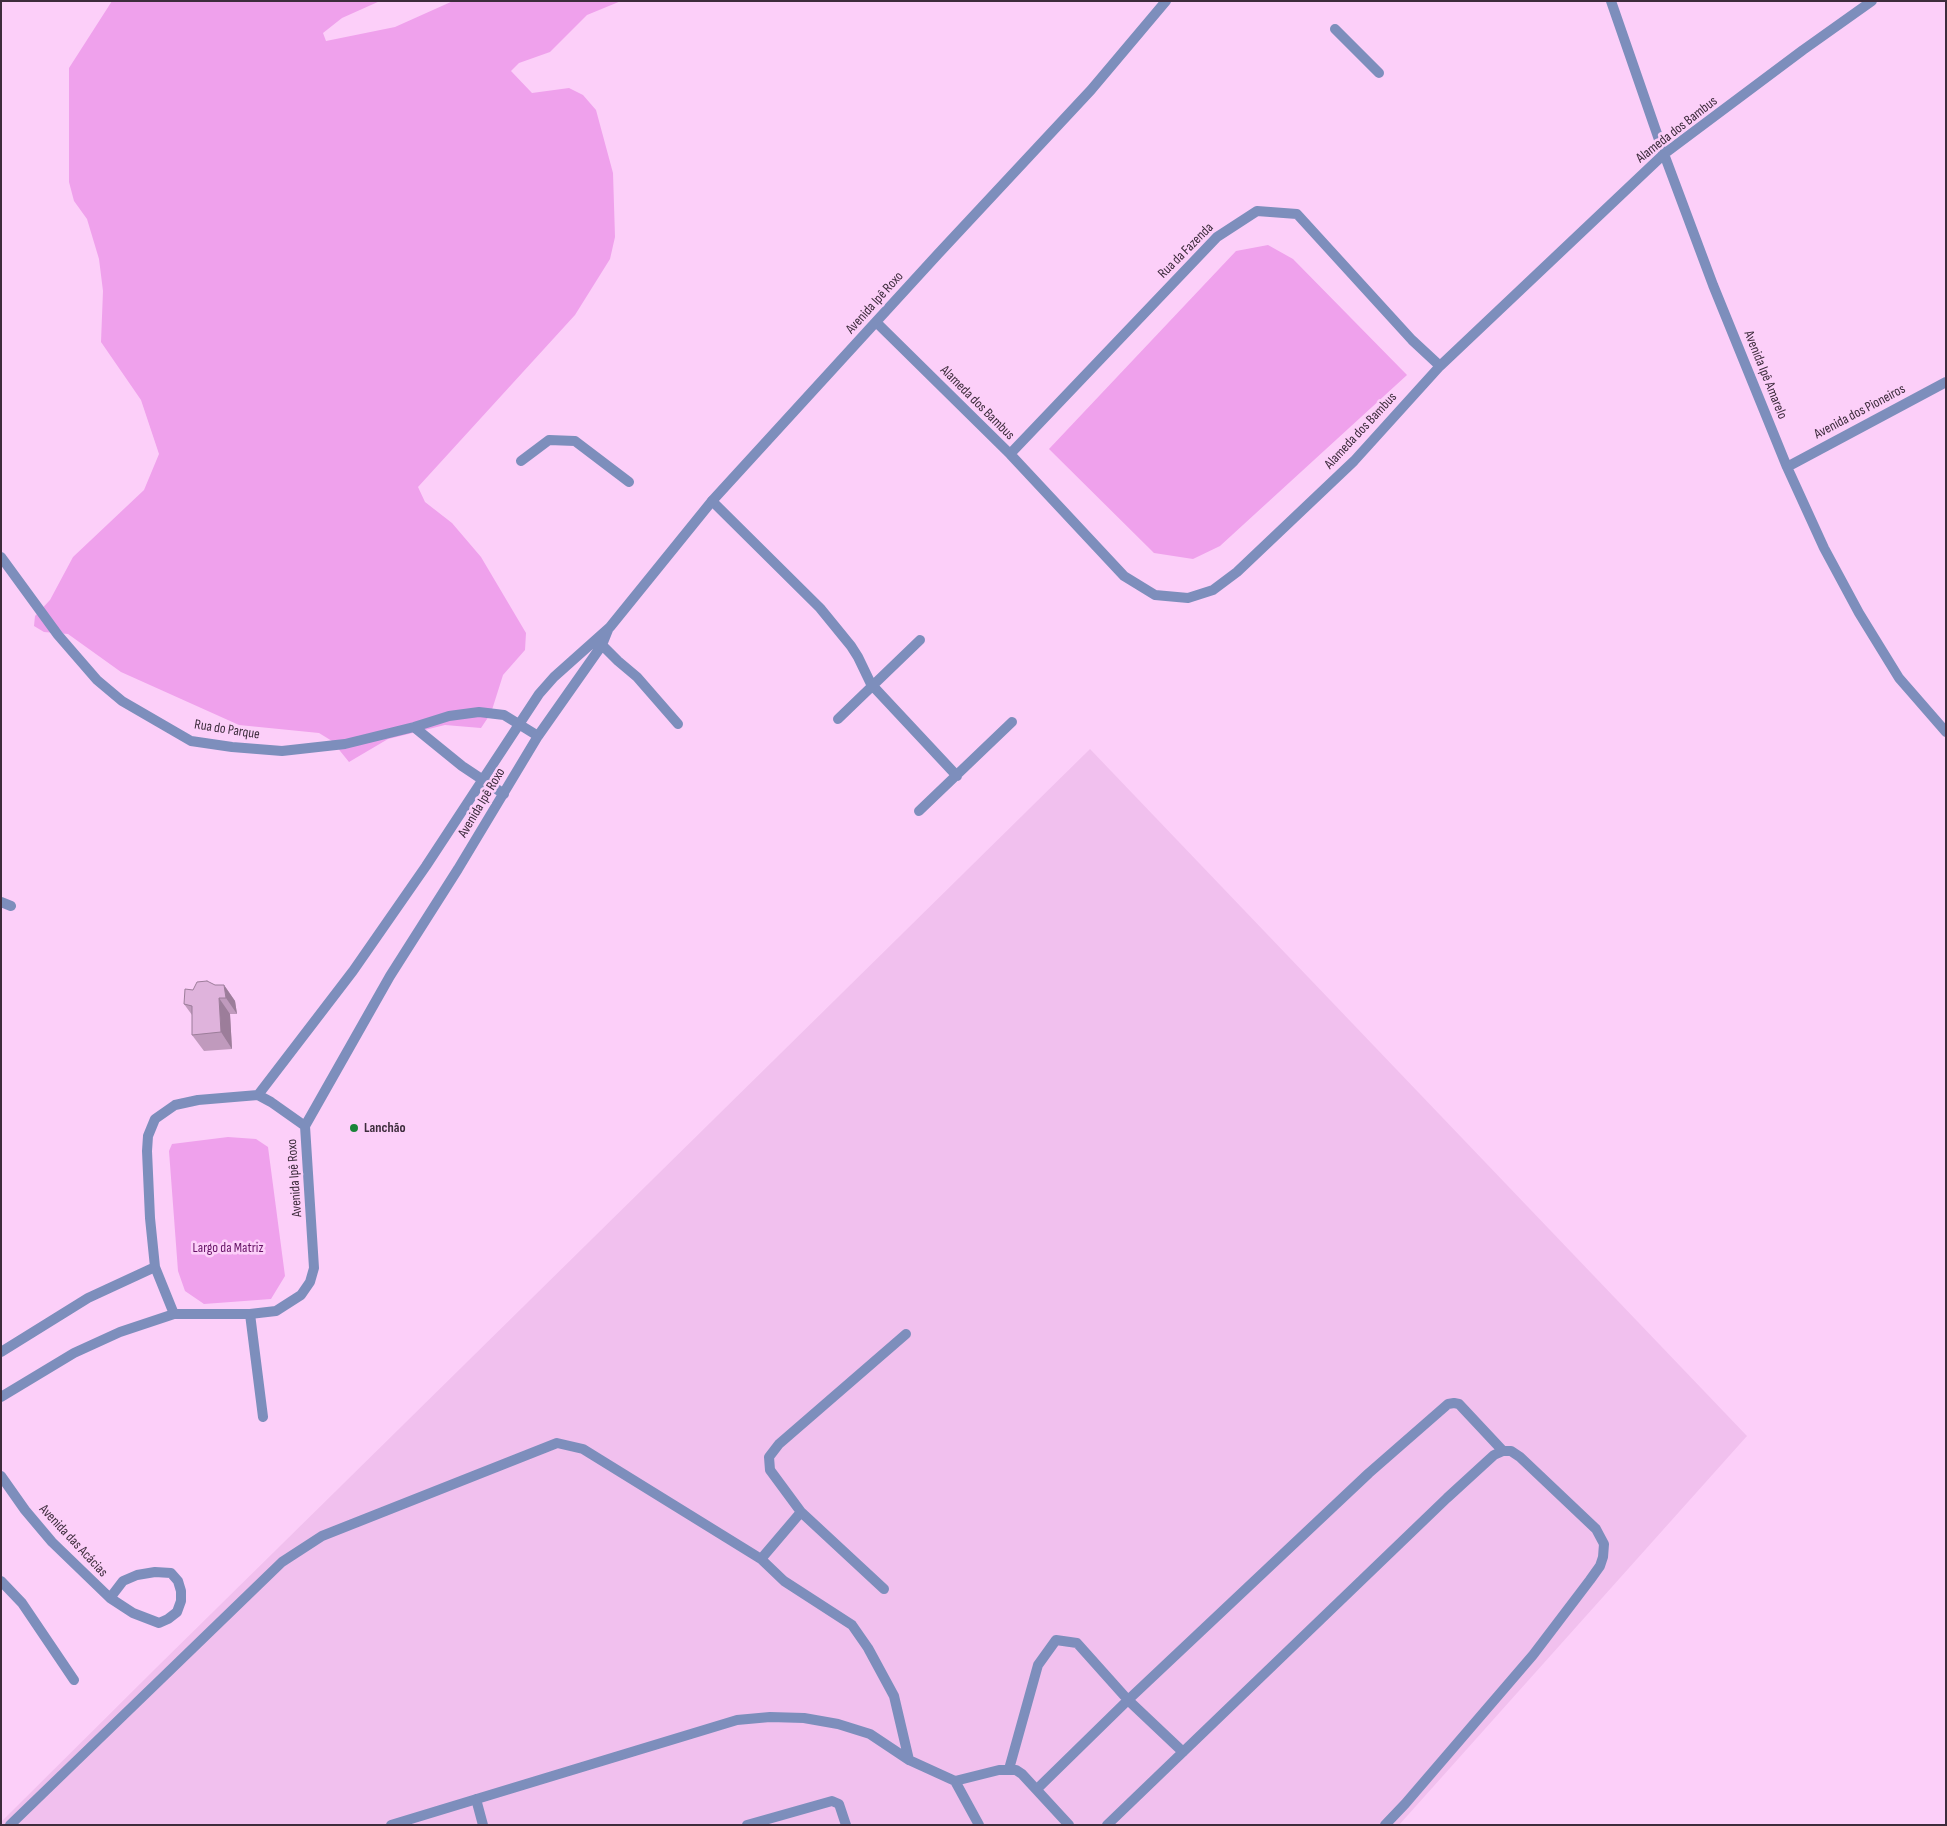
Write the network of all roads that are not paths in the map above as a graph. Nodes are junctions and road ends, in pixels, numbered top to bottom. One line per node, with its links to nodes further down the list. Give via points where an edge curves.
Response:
1 (1166, 1): 7 (street, Avenida Ipê Roxo, via 1091,90)
2 (1612, 1): 6 (street, Avenida Ipê Amarelo)
3 (1872, 1): 6 (street, Alameda dos Bambus)
4 (1335, 29): 5 (street)
5 (1379, 73)
6 (1664, 154): 8 (street, Alameda dos Bambus); 12 (street, Avenida Ipê Amarelo)
7 (877, 323): 10 (street, Alameda dos Bambus); 14 (street, Avenida Ipê Roxo)
8 (1440, 366): 10 (street, Alameda dos Bambus, via 1354,462 1237,572 1213,590 1188,598 1155,595 1124,576); 10 (street, Rua da Fazenda, via 1412,340 1297,214 1257,211 1217,237)
9 (1946, 382): 12 (street, Avenida dos Pioneiros)
10 (1010, 454)
11 (521, 461): 13 (street, via 549,440 575,441)
12 (1787, 467): 25 (street, Avenida Ipê Amarelo, via 1824,548 1859,613 1899,678)
13 (628, 482)
14 (712, 501): 16 (street, Avenida Ipê Roxo); 19 (street, via 820,608 858,657)
15 (1, 557): 24 (street, Rua do Parque, via 96,680 122,701 191,741 282,751 345,744)
16 (610, 627): 18 (street, Avenida Ipê Roxo); 21 (street, Avenida Ipê Roxo, via 554,677)
17 (920, 640): 19 (street)
18 (602, 645): 23 (street, via 637,677); 26 (street, Avenida Ipê Roxo)
19 (873, 686): 20 (street); 27 (street)
20 (838, 719)
21 (519, 722): 24 (street, Rua do Parque, via 504,714 479,712 449,716); 26 (street); 28 (street, Avenida Ipê Roxo)
22 (1012, 722): 27 (street)
23 (678, 724)
24 (414, 727): 28 (street)
25 (1946, 732)
26 (538, 736): 29 (street, Avenida Ipê Roxo)
27 (957, 776): 30 (street)
28 (482, 779): 29 (street); 33 (street, Avenida Ipê Roxo, via 353,971)
29 (504, 794): 34 (street, Avenida Ipê Roxo, via 390,976)
30 (919, 811)
31 (1, 902): 32 (street)
32 (12, 906)
33 (258, 1095): 34 (street); 35 (street, via 198,1100 175,1106 155,1119 148,1136 147,1151)
34 (305, 1126): 37 (street, Avenida Ipê Roxo, via 314,1268 310,1282 301,1295 276,1311)
35 (155, 1267): 36 (street); 39 (street, via 88,1298)
36 (174, 1314): 37 (street, Avenida Ipê Roxo); 40 (street, Avenida Ipê Roxo, via 120,1332 74,1353)
37 (250, 1314): 41 (street)
38 (906, 1334): 44 (street, via 779,1444 769,1457 770,1470)
39 (1, 1352)
40 (1, 1397)
41 (263, 1417)
42 (1503, 1451): 50 (street, via 1459,1404 1448,1404 1369,1473); 51 (street, via 1494,1455 1447,1498); 65 (street, via 1520,1457 1596,1529 1604,1544 1603,1557 1590,1580 1533,1655)
43 (1, 1476): 48 (street, Avenida das Acácias, via 52,1542)
44 (801, 1512): 45 (street); 47 (street)
45 (761, 1559): 52 (street, via 784,1580 852,1625 894,1696); 57 (street, via 583,1449 557,1443 322,1536 282,1562)
46 (1, 1581): 49 (street, via 22,1603)
47 (884, 1589)
48 (110, 1598): 48 (street, Avenida das Acácias, via 133,1614 159,1623 177,1612 181,1591 171,1574 155,1572 123,1581)
49 (74, 1680)
50 (1128, 1700): 51 (street); 53 (street, via 1077,1643 1056,1640 1038,1666); 55 (street)
51 (1183, 1752): 64 (street)
52 (909, 1760): 54 (street); 56 (street, via 870,1734 838,1724 804,1718 736,1720)
53 (1008, 1769): 54 (street); 55 (street, via 1022,1774)
54 (955, 1781): 62 (street)
55 (1037, 1789): 63 (street)
56 (476, 1799): 58 (street); 59 (street)
57 (10, 1825)
58 (391, 1825)
59 (483, 1825)
60 (747, 1825): 61 (street, via 832,1801 839,1804)
61 (846, 1825)
62 (979, 1825)
63 (1069, 1825)
64 (1107, 1825)
65 (1385, 1825)

